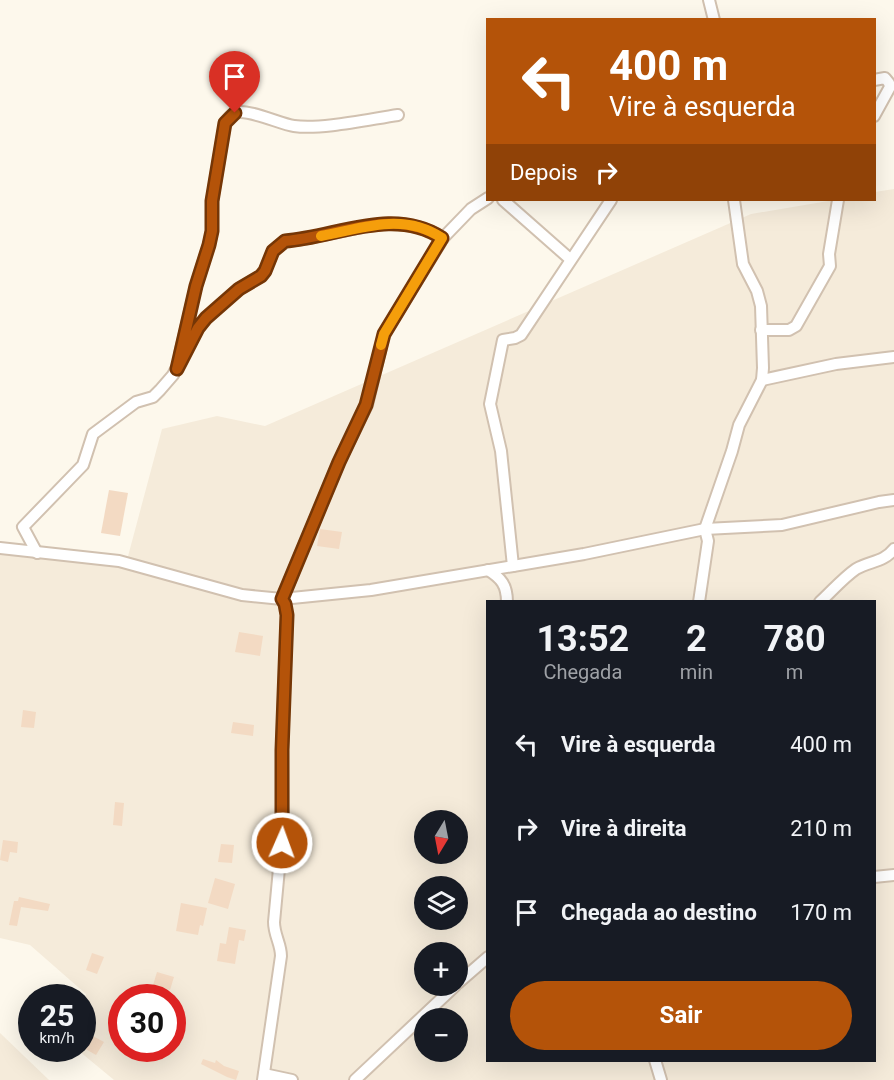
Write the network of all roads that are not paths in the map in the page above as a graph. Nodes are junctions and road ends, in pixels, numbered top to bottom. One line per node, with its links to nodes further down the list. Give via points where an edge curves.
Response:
1 (710, 0): 2 (street)
2 (714, 18)
3 (876, 80): 4 (street, via 885,78 890,87)
4 (876, 113)
5 (398, 115): 15 (street, via 305,127 243,112 229,117 212,201 212,231)
6 (486, 199): 11 (street)
7 (504, 201): 12 (street)
8 (609, 201): 12 (street)
9 (734, 201): 13 (street, via 743,264 761,306)
10 (838, 201): 13 (street, via 830,266 796,326 789,330)
11 (442, 238): 15 (street, via 424,229 388,223 285,241 273,251 261,276 239,289 206,318); 24 (street, via 384,334 366,405)
12 (570, 259): 22 (street, via 521,335 503,340 490,404 501,452)
13 (761, 330): 16 (street)
14 (894, 357): 16 (street, via 836,364)
15 (177, 369): 21 (street, via 153,397 136,402 93,434 83,465 23,527)
16 (762, 380): 18 (street, via 739,425)
17 (894, 500): 18 (street, via 782,525)
18 (705, 529): 22 (street); 26 (street, via 708,541)
19 (0, 548): 21 (street)
20 (894, 549): 27 (street, via 882,560 855,570)
21 (37, 553): 24 (street, via 119,561 242,596)
22 (513, 566): 23 (street)
23 (488, 570): 24 (street, via 371,590); 25 (street, via 505,585)
24 (282, 599): 34 (street, via 287,615 283,826 274,930 282,956)
25 (507, 600)
26 (699, 600)
27 (822, 600)
28 (894, 875): 29 (street)
29 (876, 877)
30 (486, 959): 31 (street)
31 (468, 974)
32 (443, 996): 36 (street)
33 (656, 1062): 37 (street)
34 (264, 1077): 35 (street)
35 (292, 1080)
36 (355, 1080)
37 (661, 1080)

